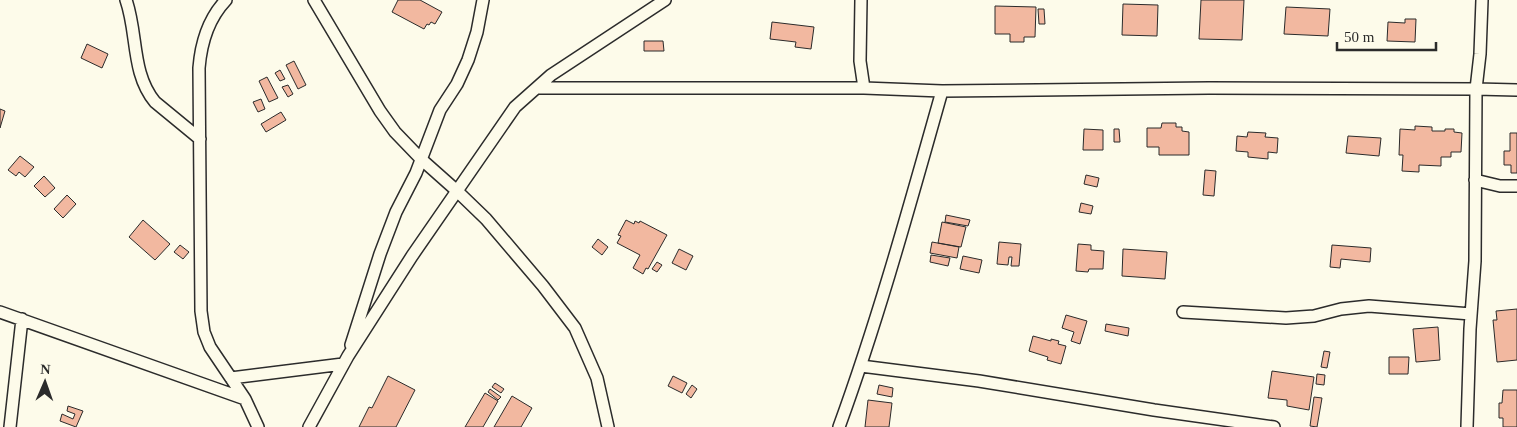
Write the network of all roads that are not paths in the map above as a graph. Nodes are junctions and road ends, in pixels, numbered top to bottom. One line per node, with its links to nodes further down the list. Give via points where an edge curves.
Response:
1 (126, 0): 13 (street, via 134,47 149,96)
2 (226, 0): 13 (street, via 210,21 201,49)
3 (314, 0): 14 (street, via 380,111)
4 (483, 0): 14 (street, via 468,60 440,110)
5 (665, 0): 8 (street, via 570,61)
6 (861, 0): 9 (street, via 860,61)
7 (1482, 0): 10 (street)
8 (536, 88): 9 (street); 17 (street, via 515,107)
9 (864, 88): 12 (street)
10 (1476, 89): 11 (street); 12 (street); 15 (street)
11 (1517, 90)
12 (942, 91): 23 (street)
13 (200, 140): 24 (street, via 201,311 210,347)
14 (421, 159): 17 (street); 22 (street, via 380,254)
15 (1475, 180): 16 (street); 20 (street)
16 (1517, 186)
17 (457, 191): 22 (street); 29 (street, via 543,286 574,328 597,378)
18 (0, 312): 21 (street)
19 (1183, 312): 20 (street, via 1286,318 1369,306)
20 (1471, 314): 32 (street)
21 (22, 319): 25 (street); 26 (street)
22 (345, 360): 24 (street); 28 (street)
23 (862, 366): 30 (street); 31 (street)
24 (231, 378): 25 (street)
25 (245, 399): 27 (street)
26 (10, 427)
27 (258, 427)
28 (309, 427)
29 (608, 427)
30 (839, 427)
31 (1274, 427)
32 (1467, 427)

